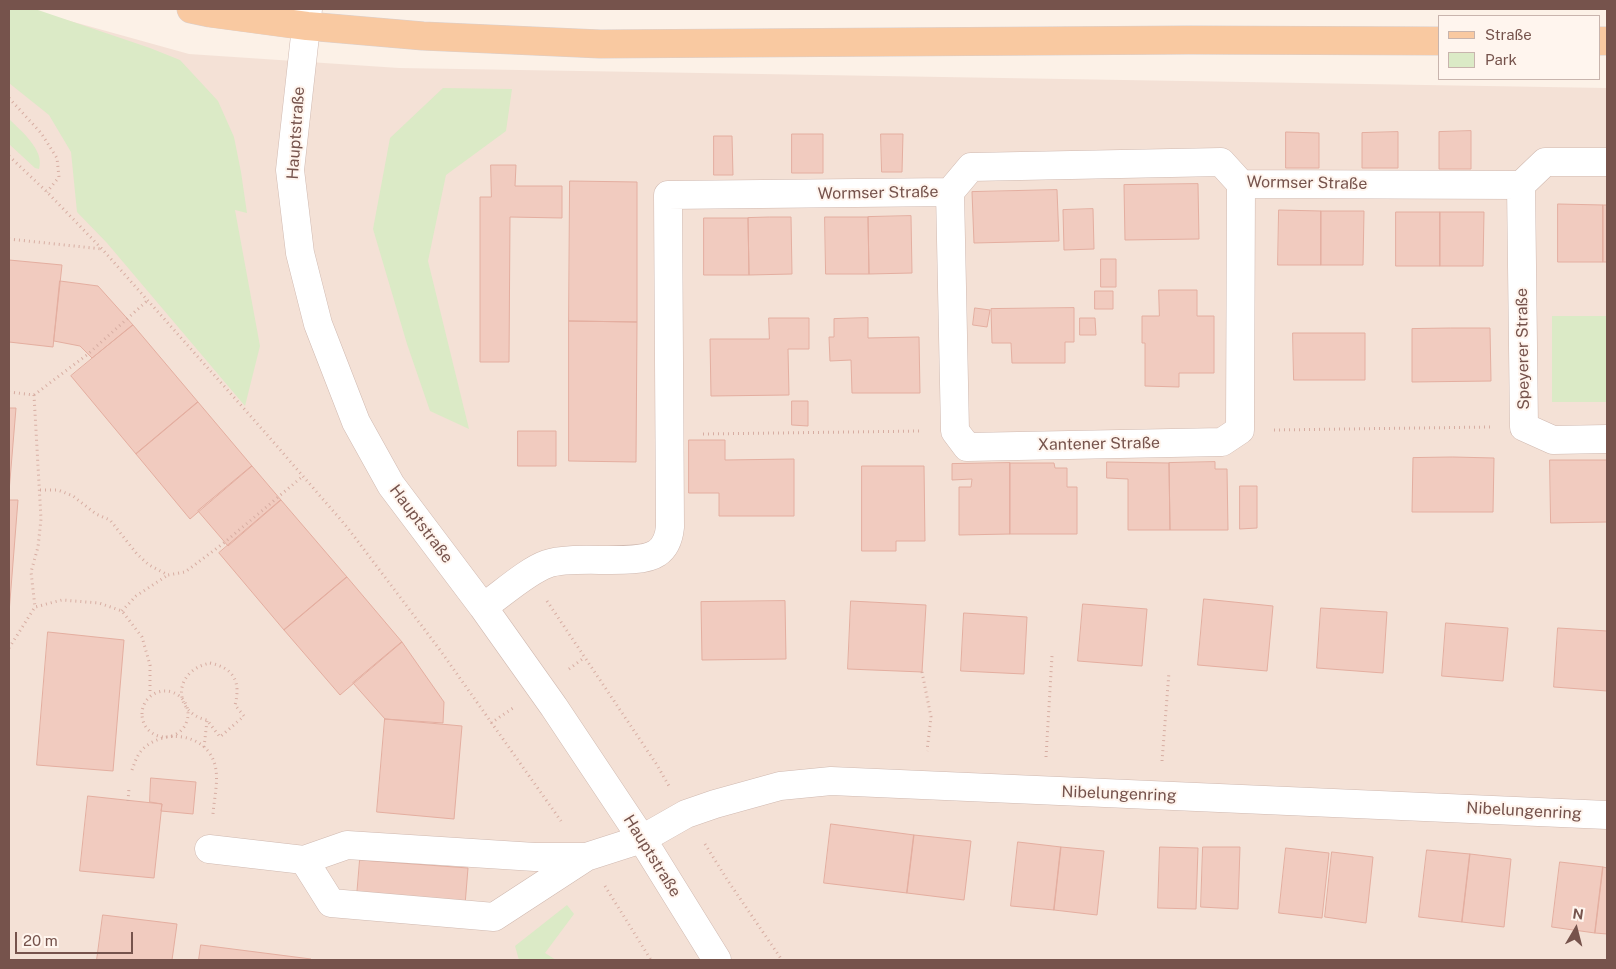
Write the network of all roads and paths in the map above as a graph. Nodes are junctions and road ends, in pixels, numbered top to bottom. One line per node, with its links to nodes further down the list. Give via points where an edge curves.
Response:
1 (191, 9): 2 (main road, via 210,13)
2 (307, 17): 3 (main road, via 423,36 600,44); 26 (street, Hauptstraße, via 290,170 300,253 318,324 356,422 387,478)
3 (1438, 40)
4 (9, 98): 9 (path, via 41,133 58,158 59,177)
5 (9, 158): 9 (path)
6 (1607, 162): 8 (street, via 1545,162)
7 (1241, 184): 8 (street, Wormser Straße); 10 (street, Wormser Straße, via 1221,162 971,167); 17 (street)
8 (1521, 186): 16 (street, Speyerer Straße)
9 (47, 192): 12 (path)
10 (950, 192): 18 (street); 19 (street, Wormser Straße, via 668,195)
11 (9, 239): 12 (path)
12 (102, 249): 13 (path)
13 (148, 300): 15 (path, via 88,354); 21 (path)
14 (9, 392): 15 (path)
15 (34, 395): 22 (path)
16 (1524, 427): 17 (path); 20 (street, Speyerer Straße, via 1553,440)
17 (1240, 430): 18 (street, Xantener Straße, via 1222,442 967,447)
18 (955, 431): 19 (path)
19 (669, 434): 23 (street, Wormser Straße, via 669,536 656,554 644,558 563,560 546,564)
20 (1607, 439)
21 (302, 476): 24 (path, via 185,572); 47 (path, via 347,528 434,642)
22 (40, 490): 24 (path, via 58,490 73,496 96,514 110,520 136,554); 25 (path, via 41,519 32,572)
23 (529, 574): 26 (street, Wormser Straße); 43 (path, via 657,765)
24 (168, 575): 27 (path, via 136,596)
25 (35, 607): 27 (path, via 62,600 99,603); 28 (path)
26 (483, 607): 45 (street, Hauptstraße)
27 (122, 611): 32 (path, via 142,637 150,665)
28 (9, 648)
29 (1052, 656): 40 (path)
30 (922, 672): 38 (path, via 931,717)
31 (1169, 672): 41 (path)
32 (150, 696): 33 (path, via 157,692 173,692); 35 (path, via 142,709 143,724 154,735)
33 (185, 704): 34 (path, via 198,718); 34 (path, via 181,686 192,670 210,663 227,669 237,684 235,705 244,716 220,737); 35 (path, via 186,723 176,735)
34 (207, 720): 36 (path)
35 (169, 737): 36 (path, via 193,739); 37 (path, via 145,747)
36 (204, 747): 46 (path, via 215,765 217,776)
37 (132, 770)
38 (924, 786): 40 (street, Nibelungenring); 43 (street, Nibelungenring, via 831,781 780,786)
39 (129, 788): 42 (path)
40 (1044, 791): 41 (street, Nibelungenring)
41 (1159, 796): 44 (street, Nibelungenring)
42 (128, 801)
43 (686, 814): 45 (street, Nibelungenring); 51 (path)
44 (1607, 815)
45 (642, 839): 47 (street, Nibelungenring); 50 (street, Hauptstraße)
46 (209, 849): 48 (street)
47 (586, 857): 48 (street, via 535,857 347,845); 48 (street, via 494,917 331,903); 49 (path)
48 (304, 860)
49 (651, 960)
50 (717, 960)
51 (782, 960)

